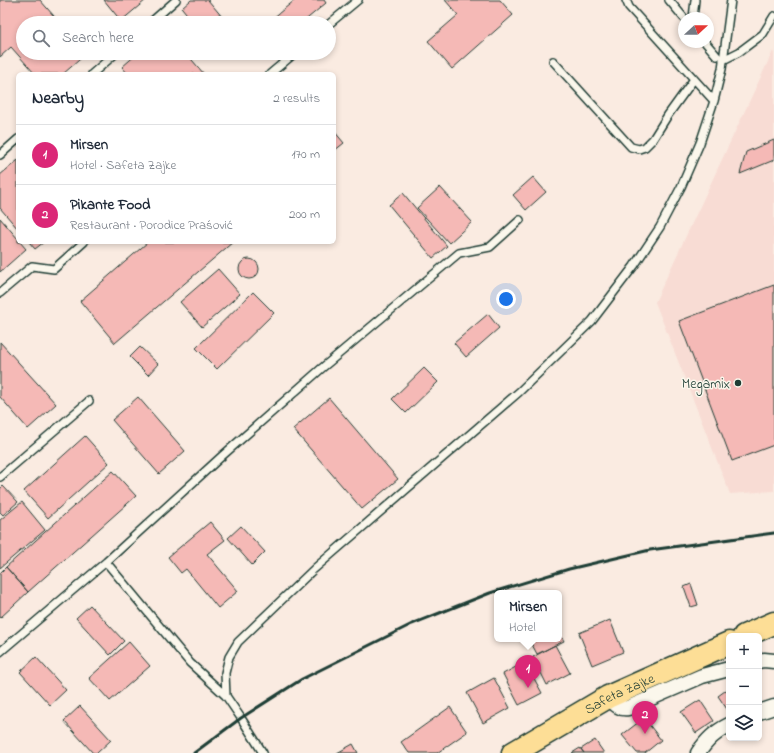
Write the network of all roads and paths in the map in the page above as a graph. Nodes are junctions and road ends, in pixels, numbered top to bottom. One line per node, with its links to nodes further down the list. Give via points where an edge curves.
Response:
1 (176, 0): 9 (lane)
2 (358, 0): 11 (lane)
3 (626, 0): 19 (lane, via 629,7)
4 (669, 0): 7 (lane)
5 (696, 0): 8 (lane)
6 (730, 0): 13 (lane)
7 (679, 12)
8 (695, 12)
9 (158, 16)
10 (774, 16): 13 (lane, via 763,34 739,52)
11 (336, 18)
12 (711, 48): 13 (lane)
13 (720, 58): 20 (lane, via 722,69)
14 (108, 60): 17 (lane)
15 (287, 60): 18 (lane)
16 (553, 61): 19 (lane, via 631,147 639,149 653,139)
17 (94, 72)
18 (272, 72)
19 (694, 79): 20 (lane)
20 (714, 101): 36 (lane, via 700,143 660,227 592,321 519,392 314,569 238,642 229,657 225,673)
21 (16, 141): 22 (lane)
22 (0, 155)
23 (520, 220): 28 (lane, via 490,247 459,253 322,368)
24 (82, 244): 25 (lane, via 54,269 32,266)
25 (0, 293)
26 (89, 401): 27 (lane)
27 (0, 477)
28 (106, 562): 32 (lane); 36 (lane, via 190,664)
29 (774, 623): 30 (main road)
30 (751, 633)
31 (726, 644): 37 (main road, Safeta Zajke)
32 (0, 652)
33 (762, 661): 34 (street)
34 (774, 661)
35 (726, 669): 37 (street, via 702,676 624,709)
36 (226, 696): 41 (lane)
37 (608, 697): 42 (main road, Safeta Zajke)
38 (774, 707): 39 (street)
39 (762, 711)
40 (726, 727): 43 (street, via 718,731)
41 (263, 753)
42 (514, 753)
43 (698, 753)

